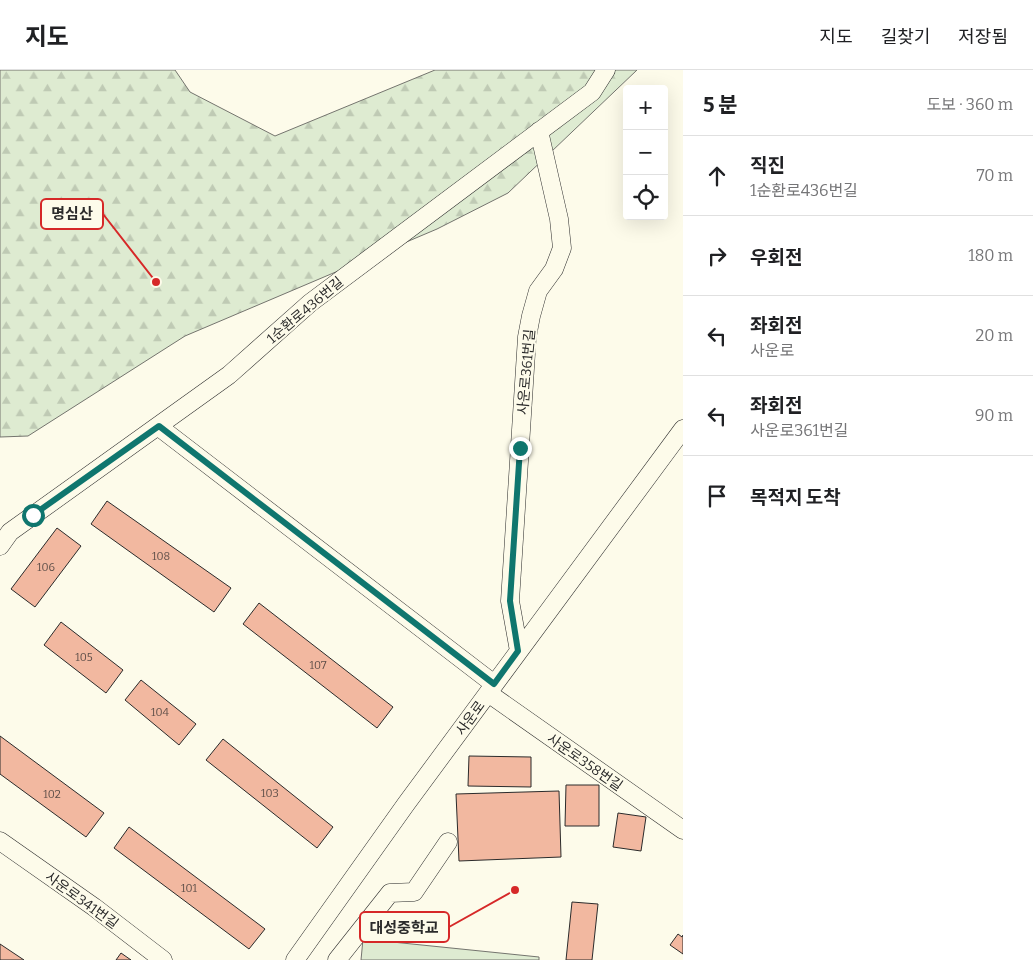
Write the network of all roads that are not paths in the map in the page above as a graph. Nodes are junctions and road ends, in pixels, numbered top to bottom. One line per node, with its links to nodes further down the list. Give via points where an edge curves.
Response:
1 (606, 70): 2 (street, 1순환로436번길, via 592,92)
2 (539, 131): 3 (street, 1순환로436번길, via 310,303 229,375); 6 (street, 사운로361번길, via 559,219 562,248 554,269 538,291 527,337 510,601)
3 (159, 426): 5 (street, 1순환로436번길, via 10,532); 7 (street, 사운로358번길)
4 (683, 429): 6 (street, 사운로)
5 (0, 546)
6 (518, 651): 7 (street, 사운로)
7 (491, 689): 8 (street, 사운로358번길); 12 (street, 사운로)
8 (683, 830)
9 (0, 841): 11 (street, 사운로341번길)
10 (448, 842): 13 (street, via 414,892 390,892)
11 (163, 960)
12 (295, 960)
13 (336, 960)

